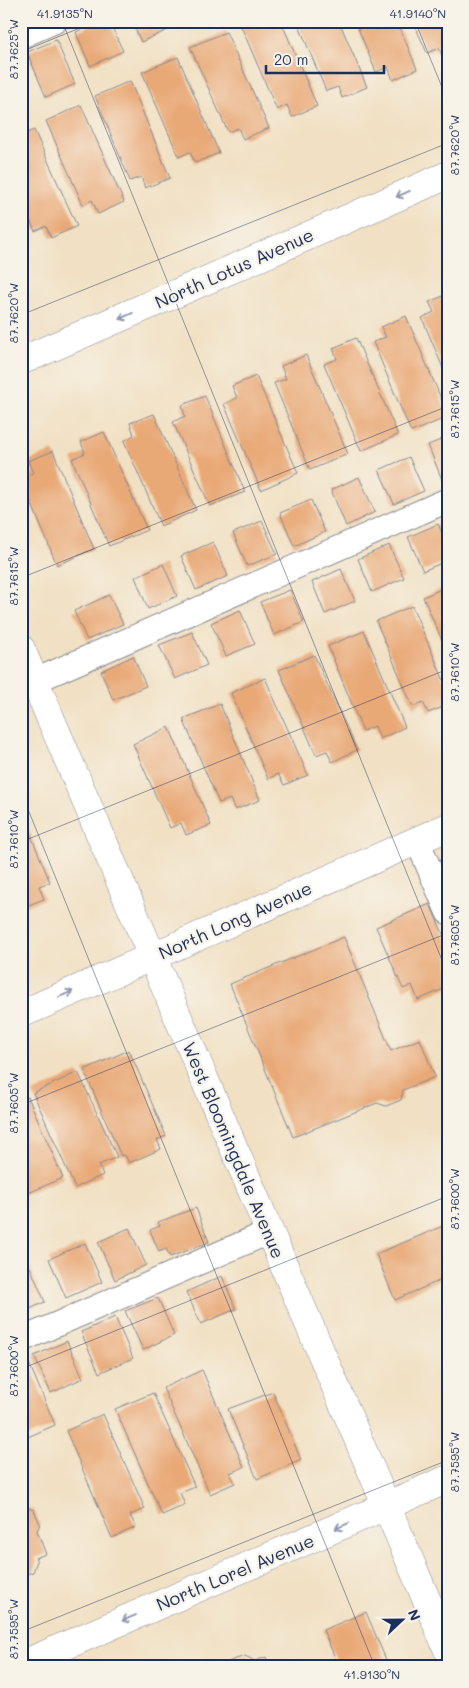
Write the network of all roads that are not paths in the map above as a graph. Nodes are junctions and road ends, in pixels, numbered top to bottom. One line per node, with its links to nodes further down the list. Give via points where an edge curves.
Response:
1 (55, 21): 2 (lane)
2 (21, 36)
3 (448, 175): 4 (street, North Lotus Avenue, one-way to 4)
4 (21, 361)
5 (448, 500): 7 (lane)
6 (21, 649): 7 (street, West Bloomingdale Avenue)
7 (28, 684): 11 (street, West Bloomingdale Avenue)
8 (448, 827): 9 (street, North Long Avenue)
9 (417, 840): 10 (lane); 11 (street, North Long Avenue)
10 (448, 912)
11 (152, 956): 12 (street, North Long Avenue, one-way to 11); 13 (street, West Bloomingdale Avenue)
12 (21, 1014)
13 (269, 1232): 14 (lane); 16 (street, West Bloomingdale Avenue)
14 (21, 1340)
15 (448, 1479): 16 (street, North Lorel Avenue)
16 (387, 1506): 17 (street, West Bloomingdale Avenue); 18 (street, North Lorel Avenue, one-way to 18)
17 (448, 1650)
18 (21, 1665)

